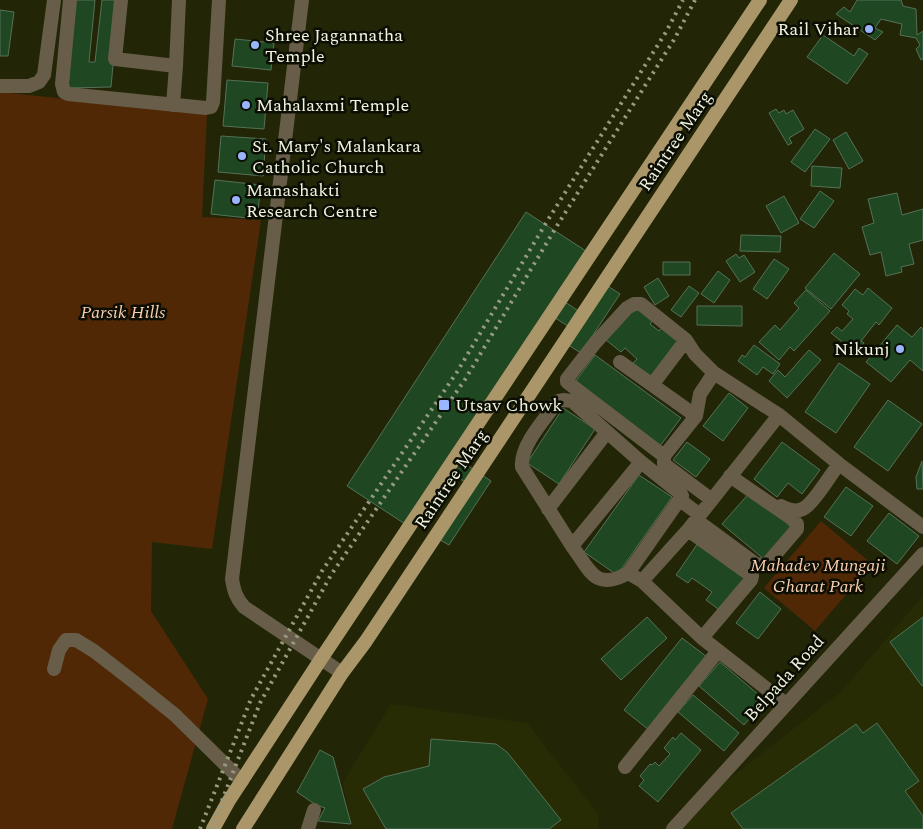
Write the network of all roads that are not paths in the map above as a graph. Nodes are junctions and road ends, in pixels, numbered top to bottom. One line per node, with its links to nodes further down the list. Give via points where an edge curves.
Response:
1 (54, 0): 10 (street, via 44,75 39,82 29,86)
2 (70, 0): 11 (street, via 62,84 64,92)
3 (121, 0): 9 (street, via 115,59)
4 (179, 0): 9 (street)
5 (219, 0): 11 (street, via 211,108)
6 (302, 0): 34 (street, via 232,579 236,596 244,607)
7 (760, 0): 34 (main road, Raintree Marg)
8 (791, 0): 36 (main road, Raintree Marg)
9 (176, 66): 11 (street)
10 (0, 86)
11 (173, 105)
12 (686, 340): 14 (street); 15 (street); 19 (street, via 641,304 634,304 595,343 567,382)
13 (620, 362): 15 (street)
14 (714, 373): 16 (street); 17 (street, via 700,394)
15 (652, 385): 17 (street)
16 (779, 415): 21 (street); 22 (street)
17 (696, 416): 19 (street)
18 (607, 432): 20 (street); 25 (street); 25 (street, via 572,401 558,401 524,450 522,461 522,467)
19 (664, 456): 24 (street, via 664,464)
20 (641, 462): 23 (street, via 681,494); 28 (street)
21 (839, 464): 22 (street, via 808,506 794,510 787,509); 27 (street)
22 (732, 475): 24 (street); 26 (street, via 791,518 797,524 796,529 767,564 757,565)
23 (680, 500): 26 (street); 30 (street)
24 (712, 500): 26 (street)
25 (548, 509): 28 (street)
26 (695, 522): 31 (street); 33 (street, via 752,576)
27 (923, 527)
28 (572, 546): 30 (street, via 596,579 611,581)
29 (923, 554): 37 (street, Belpada Road)
30 (628, 573): 31 (street)
31 (642, 581): 33 (street)
32 (720, 627): 33 (street)
33 (709, 644): 37 (street); 38 (street)
34 (321, 659): 36 (street); 39 (main road, Raintree Marg)
35 (54, 669): 39 (street, via 59,650 66,640 76,640 175,715)
36 (342, 673): 42 (main road, Raintree Marg)
37 (786, 704): 44 (street, Belpada Road)
38 (625, 767)
39 (242, 781): 41 (main road, Raintree Marg)
40 (314, 810): 43 (street)
41 (213, 829)
42 (243, 829)
43 (308, 829)
44 (673, 829)

